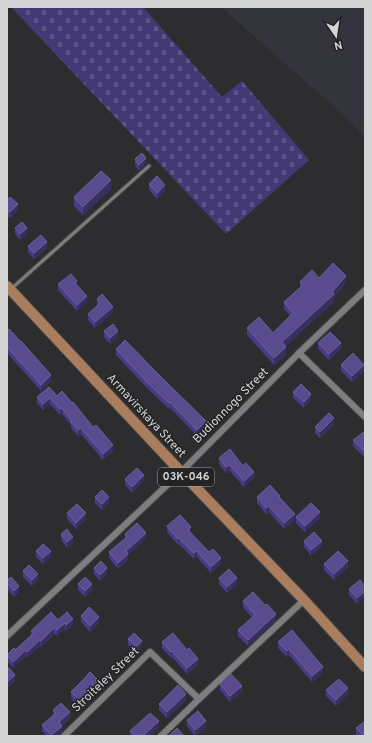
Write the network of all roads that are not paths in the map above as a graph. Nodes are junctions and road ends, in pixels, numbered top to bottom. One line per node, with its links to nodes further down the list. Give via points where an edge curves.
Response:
1 (149, 166): 2 (lane)
2 (9, 288): 6 (main road, Armavirskaya Street / 03К-046)
3 (365, 290): 4 (street, Budionnogo Street)
4 (299, 352): 5 (street); 6 (street, Budionnogo Street)
5 (365, 417)
6 (181, 472): 7 (main road, Armavirskaya Street / 03К-046); 8 (street, Budionnogo Street)
7 (304, 600): 9 (main road, Armavirskaya Street / 03К-046); 10 (street)
8 (7, 636)
9 (365, 667)
10 (198, 699): 11 (street, Stroiteley Street, via 150,652); 12 (street)
11 (64, 736)
12 (161, 736)

